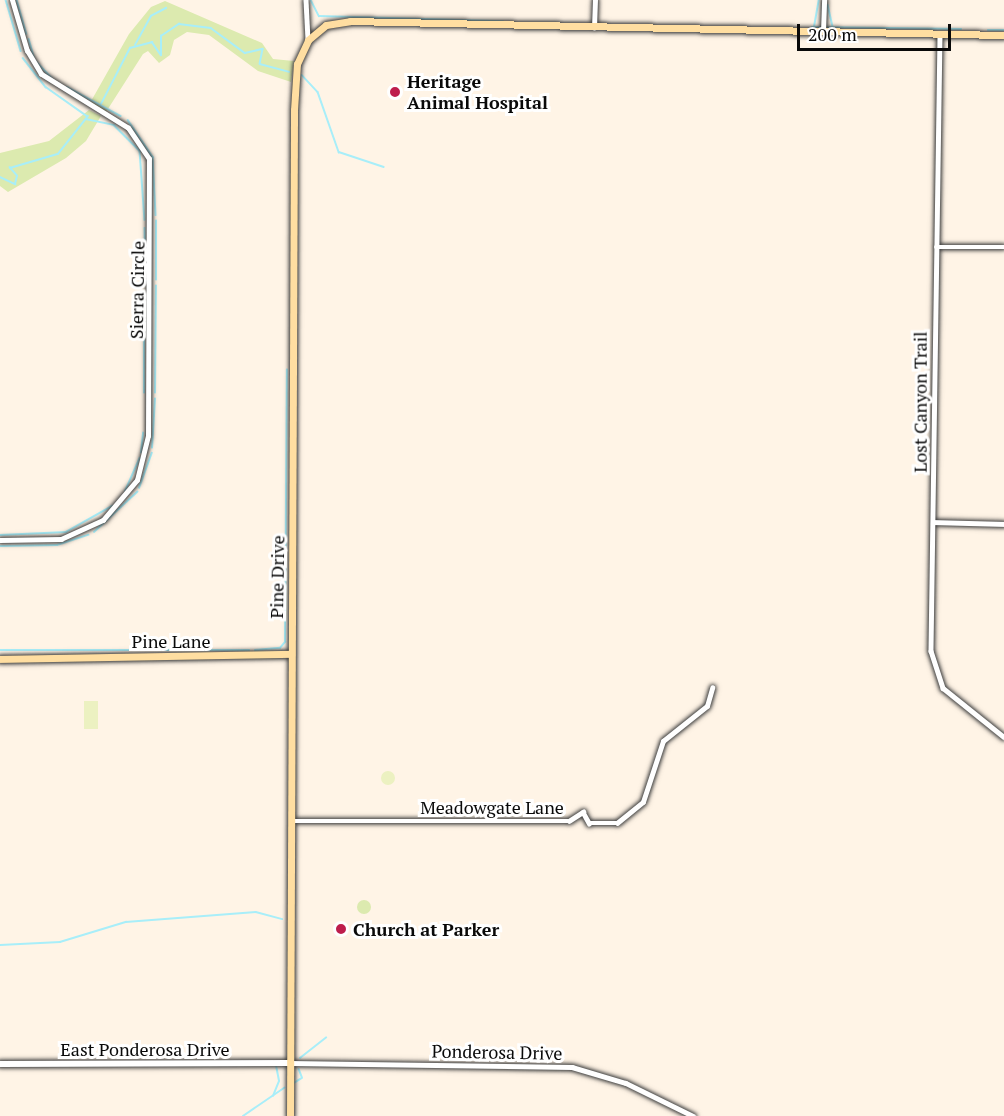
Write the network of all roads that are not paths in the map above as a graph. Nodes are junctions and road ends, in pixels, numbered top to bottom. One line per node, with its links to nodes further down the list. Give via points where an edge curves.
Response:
1 (12, 0): 14 (street, Sierra Circle, via 37,70 57,88 128,128 149,159 148,436 137,480 103,520 64,538)
2 (306, 0): 9 (street)
3 (595, 0): 5 (street)
4 (824, 0): 6 (street)
5 (594, 28): 6 (main road); 9 (main road, via 348,21 323,26)
6 (824, 32): 7 (main road)
7 (940, 35): 8 (main road); 10 (street, Lost Canyon Trail)
8 (1004, 35)
9 (308, 40): 16 (main road, Pine Drive, via 297,64 295,94)
10 (936, 247): 11 (street); 12 (street, Lost Canyon Trail)
11 (1004, 247)
12 (933, 522): 13 (street); 20 (street, Lost Canyon Trail, via 931,640 938,682)
13 (1004, 524)
14 (0, 540)
15 (0, 654): 17 (main road, Pine Lane)
16 (291, 654): 17 (main road, Pine Lane); 21 (main road, Pine Drive)
17 (52, 657): 18 (main road, Pine Lane)
18 (0, 659)
19 (712, 688): 21 (street, Meadowgate Lane, via 707,706 663,741 643,802 617,823 590,823 583,812 569,821)
20 (1004, 738)
21 (292, 821): 22 (main road, Pine Drive)
22 (290, 1063): 23 (street, East Ponderosa Drive); 24 (main road, Pine Drive); 25 (street, Ponderosa Drive, via 572,1067 626,1083)
23 (0, 1064)
24 (291, 1116)
25 (693, 1116)

